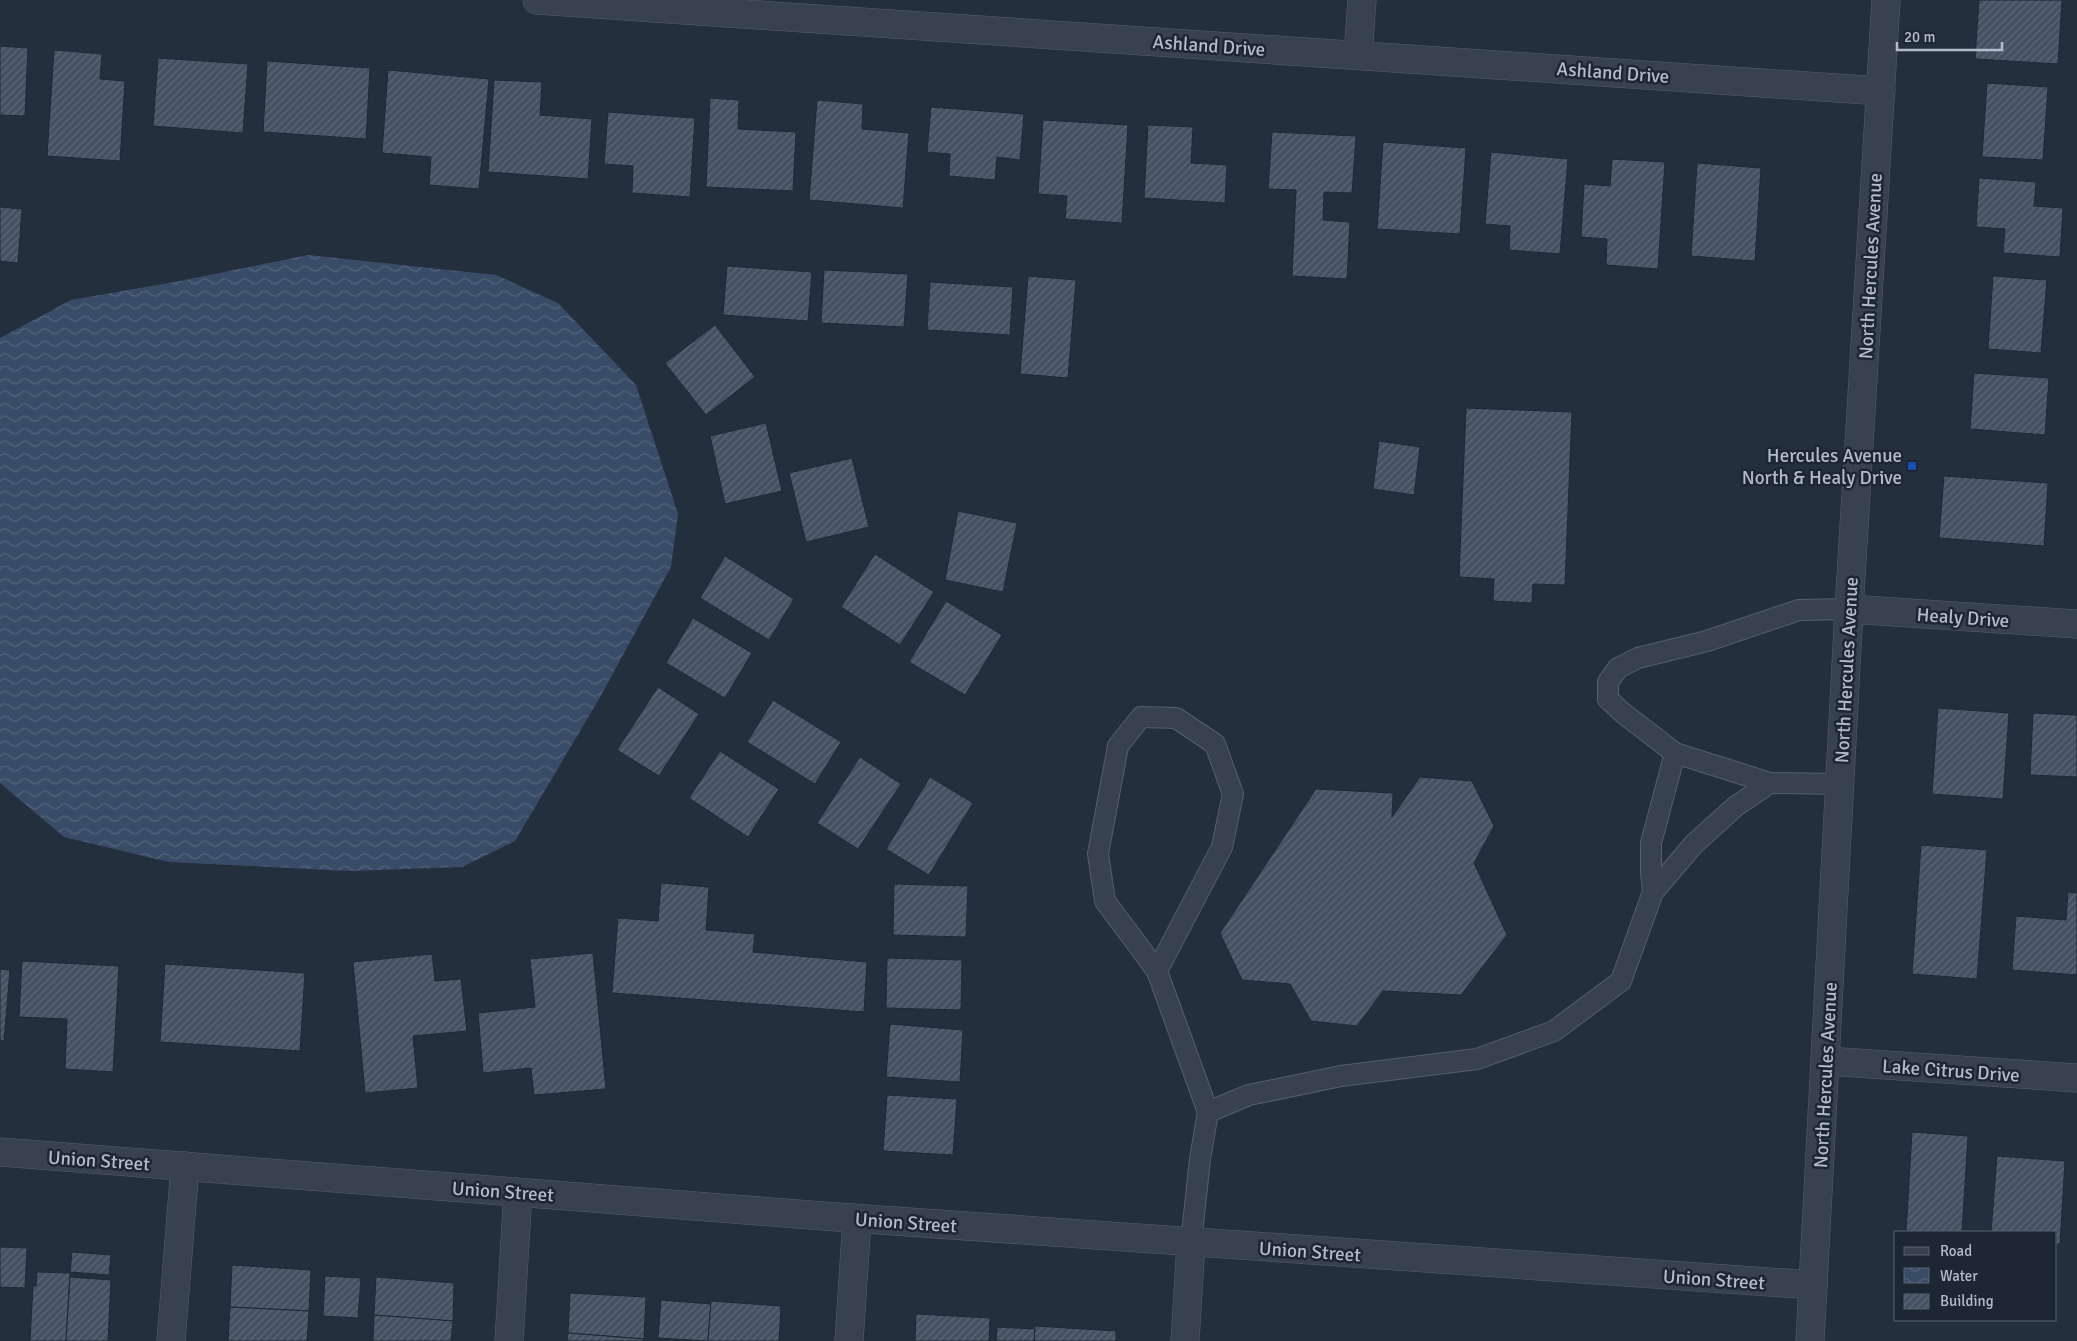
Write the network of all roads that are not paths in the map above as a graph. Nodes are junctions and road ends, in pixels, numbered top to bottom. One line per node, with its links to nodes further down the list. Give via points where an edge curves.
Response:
1 (537, 0): 4 (street, Ashland Drive)
2 (1362, 0): 4 (street)
3 (1886, 0): 5 (street, North Hercules Avenue)
4 (1358, 55): 5 (street, Ashland Drive)
5 (1881, 91): 6 (street, North Hercules Avenue)
6 (1849, 609): 7 (street, Healy Drive); 8 (lane, via 1799,610 1707,641 1638,658 1618,668 1608,682 1608,699); 10 (street, North Hercules Avenue)
7 (2077, 624)
8 (1675, 753): 9 (lane); 11 (lane, via 1651,843)
9 (1770, 783): 10 (lane); 11 (lane, via 1736,806 1694,844)
10 (1840, 784): 13 (street, North Hercules Avenue)
11 (1653, 892): 15 (lane, via 1621,982 1554,1031 1478,1059 1341,1076 1249,1095)
12 (1157, 971): 12 (lane, via 1222,847 1233,794 1215,744 1176,718 1141,717 1118,746 1098,854 1105,902); 15 (lane)
13 (1826, 1061): 14 (street, Lake Citrus Drive); 21 (street, North Hercules Avenue)
14 (2077, 1078)
15 (1208, 1112): 20 (lane)
16 (0, 1152): 17 (street, Union Street)
17 (185, 1166): 18 (street, Union Street); 22 (street)
18 (518, 1192): 19 (street, Union Street); 23 (street)
19 (857, 1218): 20 (street, Union Street); 24 (street)
20 (1191, 1243): 21 (street, Union Street); 25 (street)
21 (1813, 1285): 26 (street, North Hercules Avenue)
22 (171, 1341)
23 (509, 1341)
24 (849, 1341)
25 (1184, 1341)
26 (1810, 1341)

